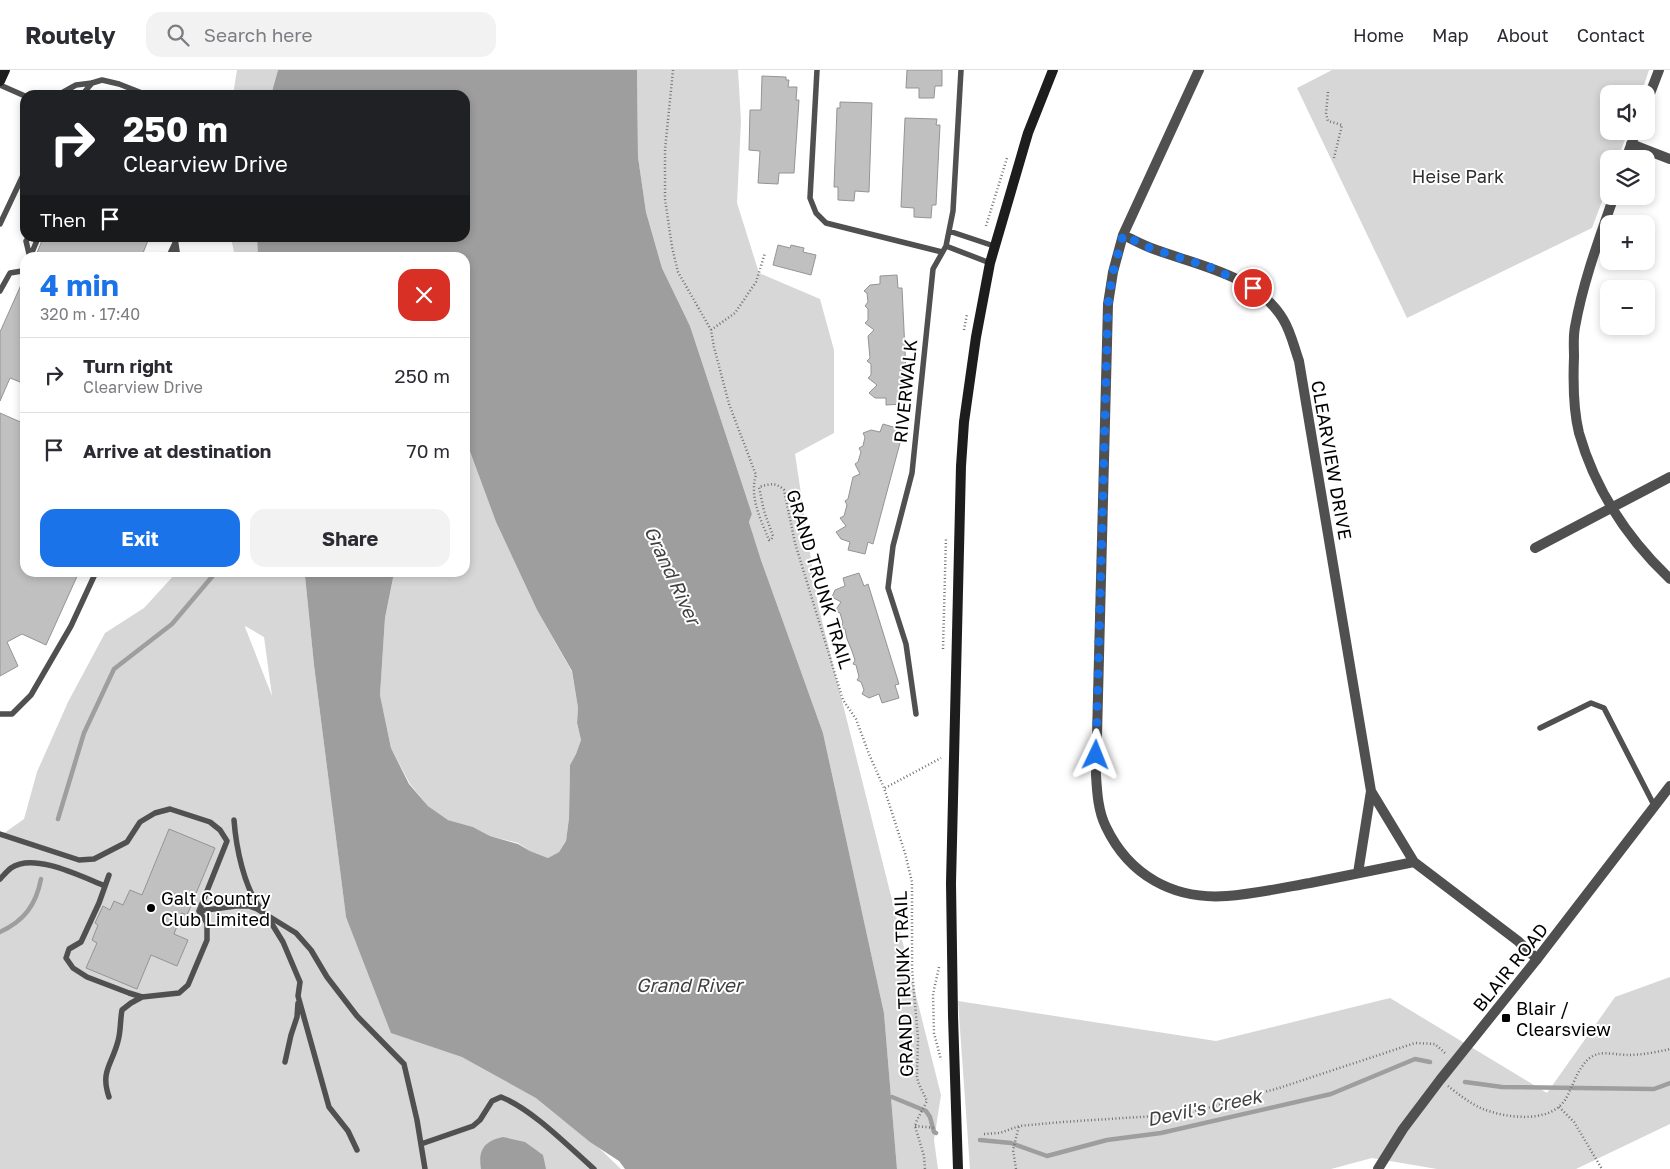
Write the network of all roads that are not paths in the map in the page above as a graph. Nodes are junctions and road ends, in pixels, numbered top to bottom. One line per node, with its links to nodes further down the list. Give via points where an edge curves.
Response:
1 (5, 70): 7 (main road)
2 (817, 70): 25 (lane, via 810,198 816,213 826,223)
3 (961, 70): 21 (lane, RIVERWALK)
4 (1053, 70): 24 (main road, via 1028,133)
5 (1199, 70): 22 (street)
6 (1659, 70): 9 (street)
7 (0, 83): 13 (lane)
8 (92, 83): 10 (lane); 11 (lane); 12 (lane, via 102,80)
9 (1653, 85)
10 (67, 90)
11 (86, 90)
12 (134, 90)
13 (20, 93)
14 (1633, 140): 15 (street)
15 (1631, 144): 16 (street); 17 (street)
16 (1629, 150)
17 (1670, 159)
18 (20, 182): 20 (lane)
19 (1611, 205): 30 (street, via 1586,281 1575,329 1573,372 1579,432 1594,474)
20 (0, 224)
21 (950, 231): 23 (lane, RIVERWALK); 24 (lane)
22 (1123, 235): 38 (street, CLEARVIEW DRIVE, via 1150,248 1212,268 1253,288 1282,318 1292,339 1299,361); 43 (street, via 1108,304 1096,775 1098,803 1105,826 1120,851 1147,877 1170,889 1200,895 1226,896 1285,888)
23 (946, 246): 25 (lane, RIVERWALK); 26 (lane)
24 (994, 246): 26 (main road)
25 (942, 252): 35 (lane, RIVERWALK, via 933,269 912,473 893,546 888,588 906,644)
26 (990, 263): 58 (main road, via 976,336 961,466 951,883)
27 (20, 271): 28 (lane, via 10,273)
28 (0, 290)
29 (1670, 477): 30 (street)
30 (1612, 508): 31 (street); 33 (street, via 1632,538)
31 (1535, 548)
32 (94, 577): 34 (lane, via 71,626 31,695 12,714)
33 (1670, 579)
34 (0, 714)
35 (916, 714)
36 (1540, 728): 39 (lane, via 1591,702 1604,708)
37 (1670, 786): 39 (street, BLAIR ROAD)
38 (1370, 791): 42 (street, CLEARVIEW DRIVE); 43 (street, CLEARVIEW DRIVE)
39 (1655, 807): 49 (street, BLAIR ROAD)
40 (234, 820): 48 (lane, via 245,881)
41 (0, 834): 47 (lane, via 86,860 127,842 140,822 155,813 170,809 210,822 220,830 226,842)
42 (1414, 862): 43 (street); 49 (street, CLEARVIEW DRIVE)
43 (1358, 873)
44 (109, 875): 46 (lane)
45 (0, 879): 46 (lane, via 17,865 38,863)
46 (105, 886): 51 (lane, via 80,942 70,949 66,958 73,968 87,977)
47 (199, 911): 48 (lane, via 242,906); 51 (lane, via 207,923 207,940 188,985 179,992)
48 (265, 914): 50 (lane, via 300,982); 54 (lane, via 296,933 357,1016 404,1064)
49 (1537, 959): 59 (street, BLAIR ROAD, via 1440,1080)
50 (298, 996): 52 (lane, via 297,1017); 55 (lane, via 328,1106 348,1130)
51 (142, 997): 53 (lane, via 122,1010 118,1039 106,1073)
52 (285, 1062)
53 (109, 1097)
54 (421, 1144): 56 (lane); 57 (lane, via 473,1126 492,1102 501,1098 533,1116)
55 (357, 1150)
56 (424, 1169)
57 (594, 1169)
58 (958, 1169)
59 (1378, 1169)

